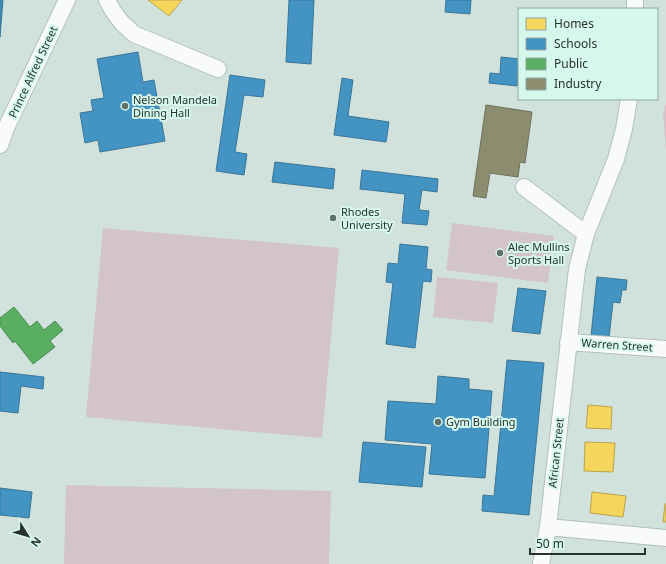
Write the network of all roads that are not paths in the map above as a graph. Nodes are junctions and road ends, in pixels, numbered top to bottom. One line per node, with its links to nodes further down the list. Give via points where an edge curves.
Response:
1 (67, 0): 5 (street, Prince Alfred Street)
2 (107, 0): 3 (street, via 122,23 134,34)
3 (218, 69)
4 (629, 100): 8 (street, African Street, via 616,160)
5 (3, 128): 6 (street, Prince Alfred Street)
6 (0, 145)
7 (524, 187): 8 (street)
8 (586, 234): 9 (street, African Street, via 577,269)
9 (568, 342): 10 (street, Warren Street); 11 (street, African Street)
10 (666, 349)
11 (548, 527): 12 (street); 13 (street, African Street)
12 (666, 538)
13 (541, 564)

